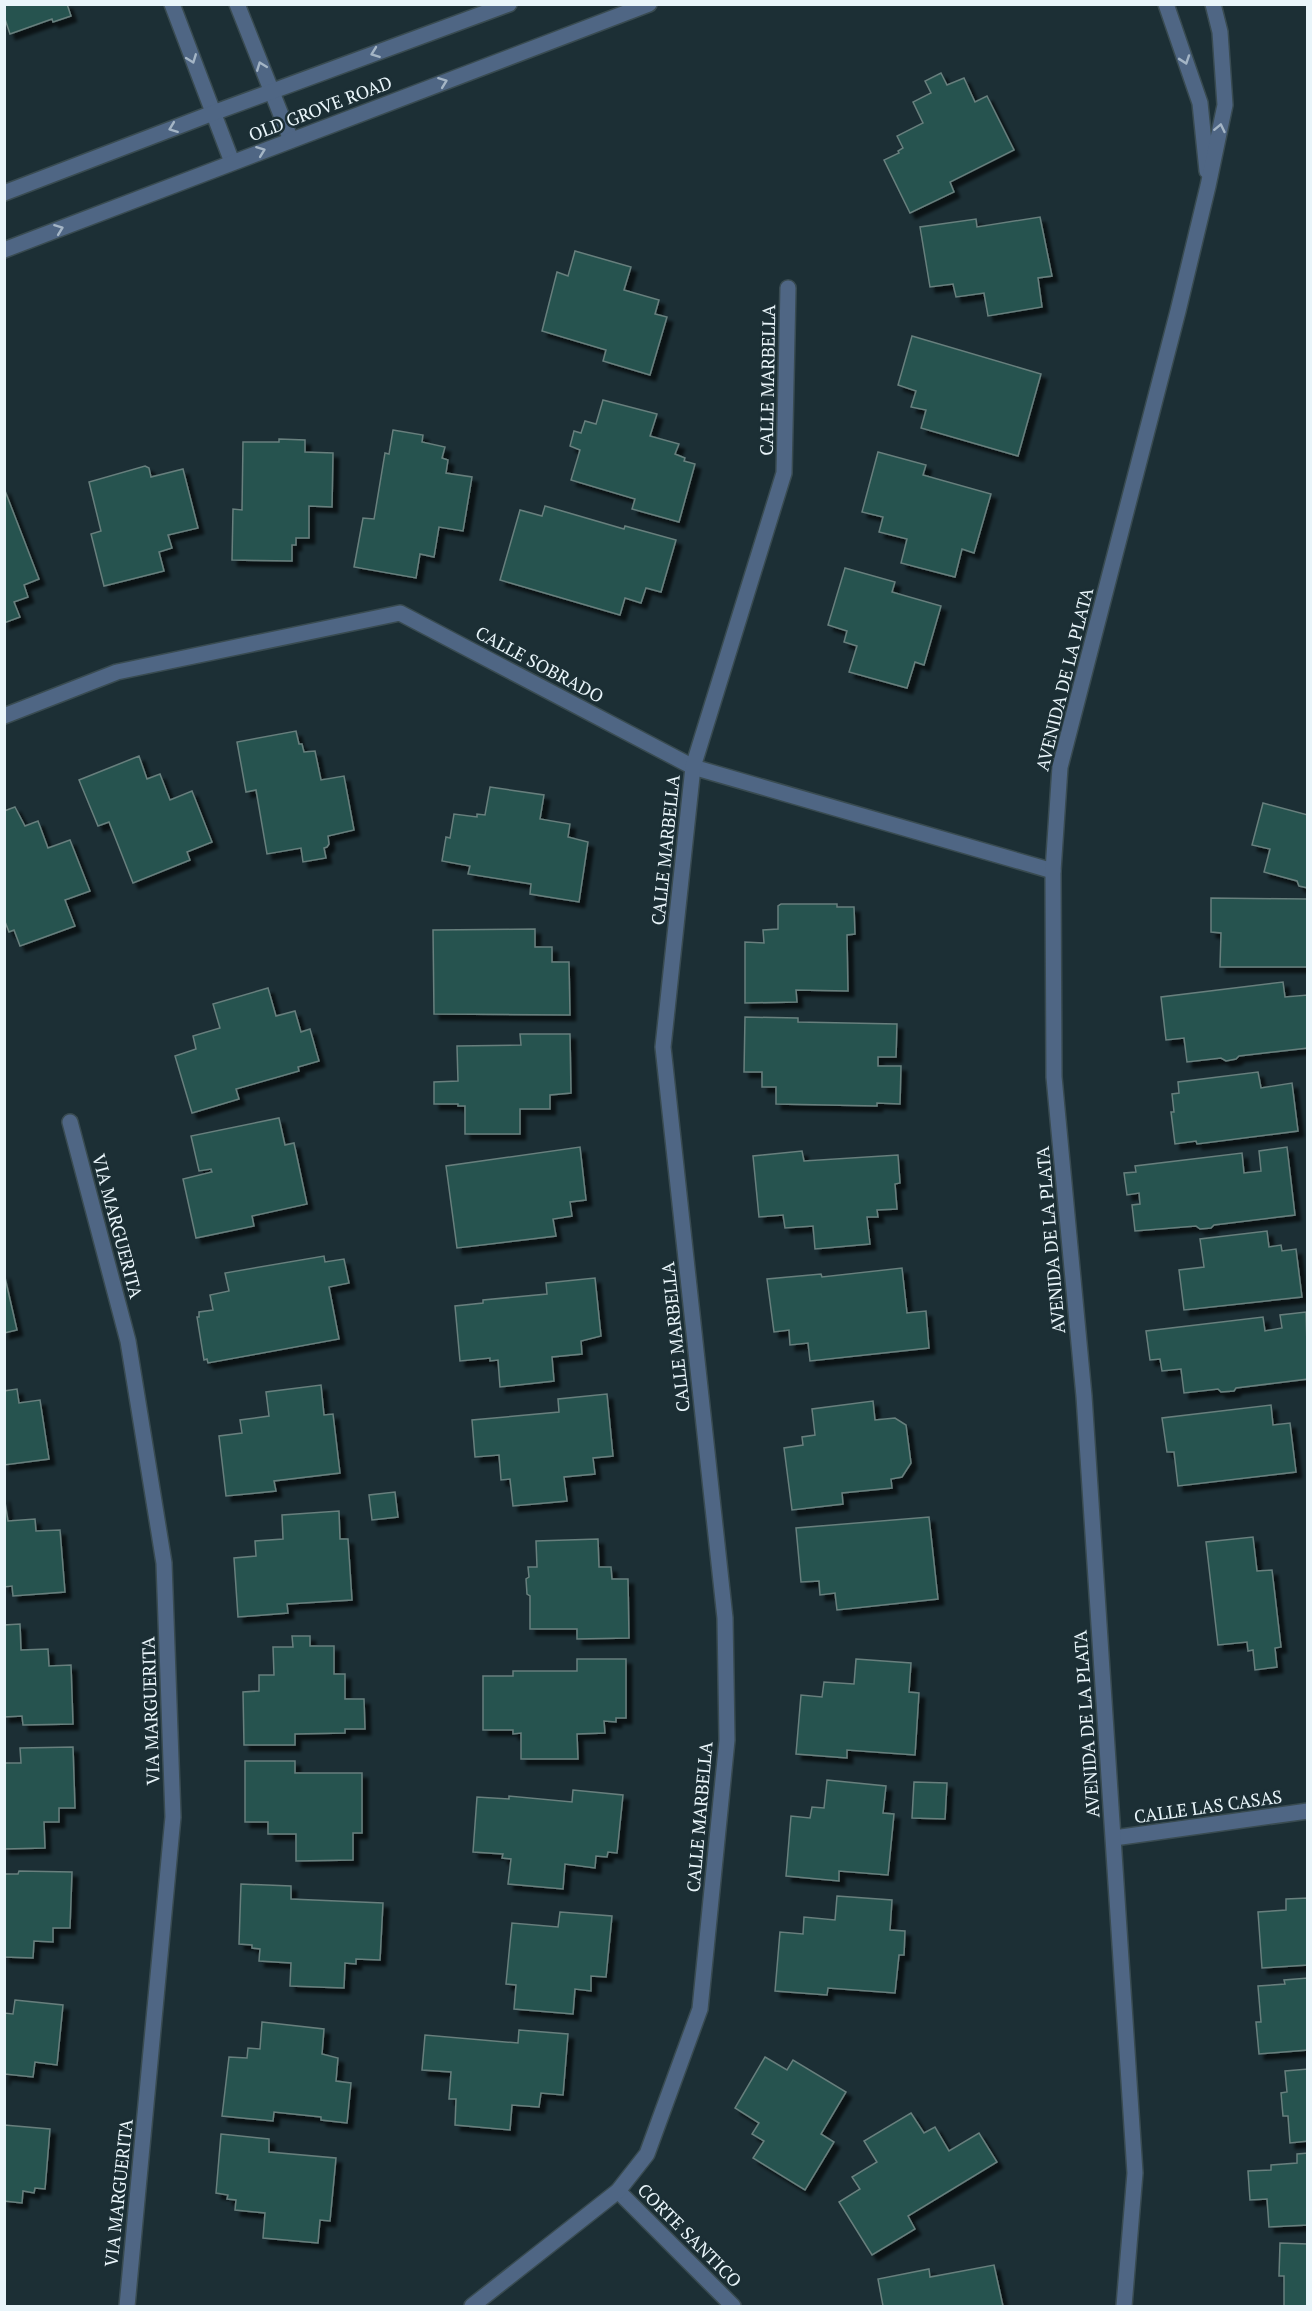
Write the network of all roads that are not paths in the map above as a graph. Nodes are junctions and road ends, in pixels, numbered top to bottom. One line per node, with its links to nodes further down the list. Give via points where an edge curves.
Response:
1 (172, 4): 8 (street, one-way to 8)
2 (237, 4): 7 (street, one-way to 2)
3 (509, 4): 7 (street, OLD GROVE ROAD, one-way to 7)
4 (649, 4): 9 (street, OLD GROVE ROAD, one-way to 4)
5 (1166, 4): 11 (street, AVENIDA DE LA PLATA, one-way to 11, via 1200,103)
6 (1213, 4): 11 (street, AVENIDA DE LA PLATA, one-way to 6, via 1225,105 1220,32)
7 (271, 91): 8 (street, OLD GROVE ROAD); 9 (street)
8 (213, 113): 10 (street); 12 (street, OLD GROVE ROAD, one-way to 12)
9 (291, 140): 10 (street, OLD GROVE ROAD, one-way to 9)
10 (232, 162): 13 (street, OLD GROVE ROAD, one-way to 10)
11 (1208, 186): 17 (street, AVENIDA DE LA PLATA, via 1060,767)
12 (4, 193)
13 (4, 250)
14 (788, 288): 16 (street, CALLE MARBELLA, via 784,473)
15 (4, 716): 16 (street, CALLE SOBRADO, via 117,672 400,613)
16 (693, 767): 17 (street, CALLE SOBRADO); 21 (street, CALLE MARBELLA, via 663,1047 725,1618 727,1740 700,2009 648,2154)
17 (1053, 871): 20 (street, AVENIDA DE LA PLATA, via 1054,1077 1084,1396)
18 (70, 1122): 22 (street, VIA MARGUERITA, via 128,1341 164,1563 173,1817)
19 (1308, 1811): 20 (street, CALLE LAS CASAS)
20 (1113, 1838): 25 (street, AVENIDA DE LA PLATA, via 1134,2174)
21 (618, 2191): 23 (street, CALLE MARBELLA); 24 (street, CORTE SANTICO)
22 (127, 2307)
23 (472, 2307)
24 (733, 2307)
25 (1125, 2307)

